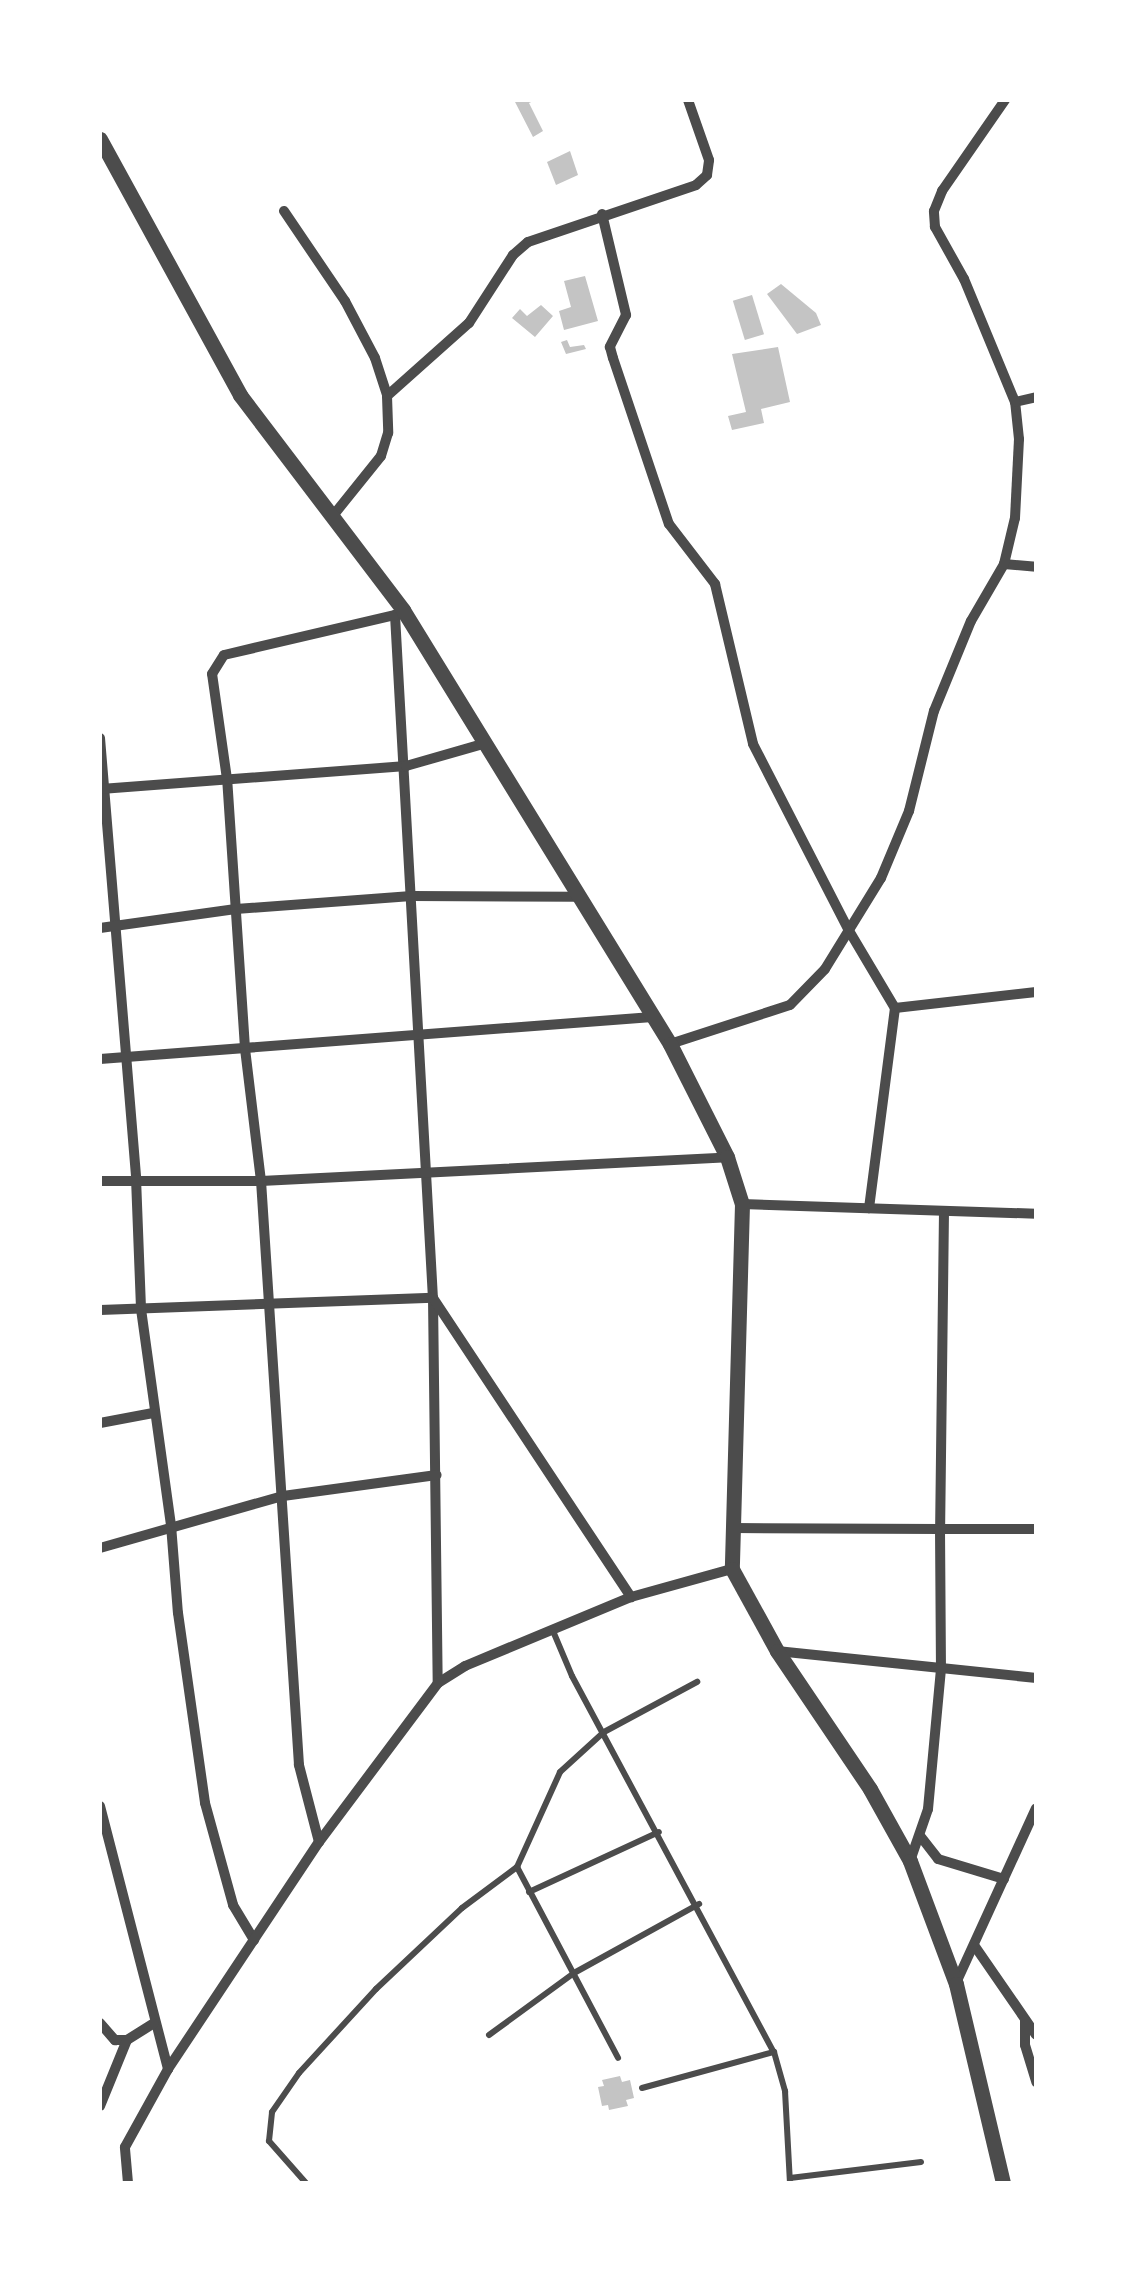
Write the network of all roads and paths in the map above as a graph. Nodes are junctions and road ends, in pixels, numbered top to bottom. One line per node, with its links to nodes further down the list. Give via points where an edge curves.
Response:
1 (688, 100): 5 (street, via 709,160 708,176)
2 (1006, 100): 8 (street, via 942,191 934,227 964,278)
3 (100, 139): 9 (street, via 240,396)
4 (284, 211): 6 (street, via 346,301)
5 (602, 214): 6 (street, via 528,242 469,324); 23 (street, via 626,315 610,347 669,524 714,584 753,744)
6 (387, 396): 9 (street, via 382,456)
7 (1036, 397): 8 (street)
8 (1015, 402): 10 (street, via 1016,518)
9 (332, 517): 12 (street)
10 (1004, 564): 11 (street); 23 (street, via 971,621 934,711 909,811 881,878)
11 (1036, 567)
12 (399, 612): 14 (street); 15 (street); 16 (street, via 216,662 212,674)
13 (100, 738): 17 (street)
14 (486, 743): 15 (street); 19 (street)
15 (406, 766): 16 (street); 18 (street)
16 (228, 779): 17 (street); 20 (street)
17 (103, 789): 21 (street)
18 (412, 896): 19 (street); 20 (street); 27 (street)
19 (577, 898): 26 (street)
20 (236, 909): 21 (street); 29 (street)
21 (116, 927): 22 (street); 31 (street)
22 (100, 928)
23 (848, 929): 25 (street); 28 (street, via 825,969 790,1005)
24 (1036, 992): 25 (street)
25 (895, 1008): 38 (street)
26 (652, 1016): 27 (street); 28 (street)
27 (416, 1033): 29 (street); 33 (street)
28 (670, 1044): 32 (street)
29 (246, 1048): 31 (street); 36 (street)
30 (100, 1058): 31 (street)
31 (124, 1058): 34 (street)
32 (727, 1157): 33 (street); 37 (street)
33 (425, 1175): 36 (street); 41 (street)
34 (136, 1178): 35 (street); 36 (street); 44 (street)
35 (100, 1181)
36 (260, 1182): 42 (street)
37 (742, 1204): 38 (street); 50 (street)
38 (869, 1208): 39 (street)
39 (944, 1211): 40 (street); 52 (street)
40 (1036, 1214)
41 (432, 1298): 42 (street); 47 (street); 55 (street)
42 (266, 1305): 44 (street); 48 (street)
43 (100, 1310): 44 (street)
44 (142, 1310): 45 (street)
45 (153, 1413): 46 (street); 49 (street)
46 (100, 1423)
47 (437, 1475): 48 (street); 61 (street)
48 (282, 1496): 49 (street); 67 (street, via 300,1766)
49 (171, 1524): 53 (street); 73 (street, via 205,1803 233,1904)
50 (732, 1528): 52 (street); 54 (street)
51 (1036, 1528): 52 (street)
52 (940, 1529): 58 (street)
53 (100, 1548)
54 (732, 1568): 55 (street); 57 (street)
55 (631, 1598): 56 (street)
56 (553, 1631): 61 (street); 62 (lane)
57 (776, 1651): 58 (street); 68 (street, via 870,1789)
58 (940, 1668): 59 (street); 66 (street)
59 (1036, 1678)
60 (697, 1682): 62 (lane)
61 (438, 1683): 67 (street)
62 (604, 1732): 65 (lane); 69 (lane, via 560,1772)
63 (100, 1806): 79 (street)
64 (1036, 1808): 70 (street)
65 (659, 1832): 71 (lane); 72 (lane)
66 (920, 1837): 68 (street); 70 (street, via 938,1859)
67 (319, 1842): 73 (street)
68 (910, 1861): 76 (street)
69 (516, 1867): 71 (lane); 92 (lane, via 376,1989 272,2112 269,2141)
70 (1004, 1879): 74 (street)
71 (530, 1892): 75 (lane)
72 (699, 1904): 75 (lane); 83 (lane)
73 (254, 1940): 85 (street)
74 (974, 1945): 76 (street); 77 (street)
75 (574, 1973): 80 (lane); 84 (lane)
76 (956, 1984): 93 (street)
77 (1025, 2020): 81 (street); 86 (street)
78 (100, 2024): 82 (street, via 115,2040)
79 (153, 2024): 82 (street); 85 (street)
80 (490, 2035)
81 (1036, 2035)
82 (127, 2040): 88 (street)
83 (774, 2052): 87 (lane); 90 (lane, via 786,2091)
84 (618, 2058)
85 (168, 2069): 91 (street, via 125,2146)
86 (1036, 2082)
87 (642, 2088)
88 (100, 2106)
89 (921, 2162): 90 (lane)
90 (790, 2181)
91 (128, 2183)
92 (306, 2183)
93 (1003, 2183)

